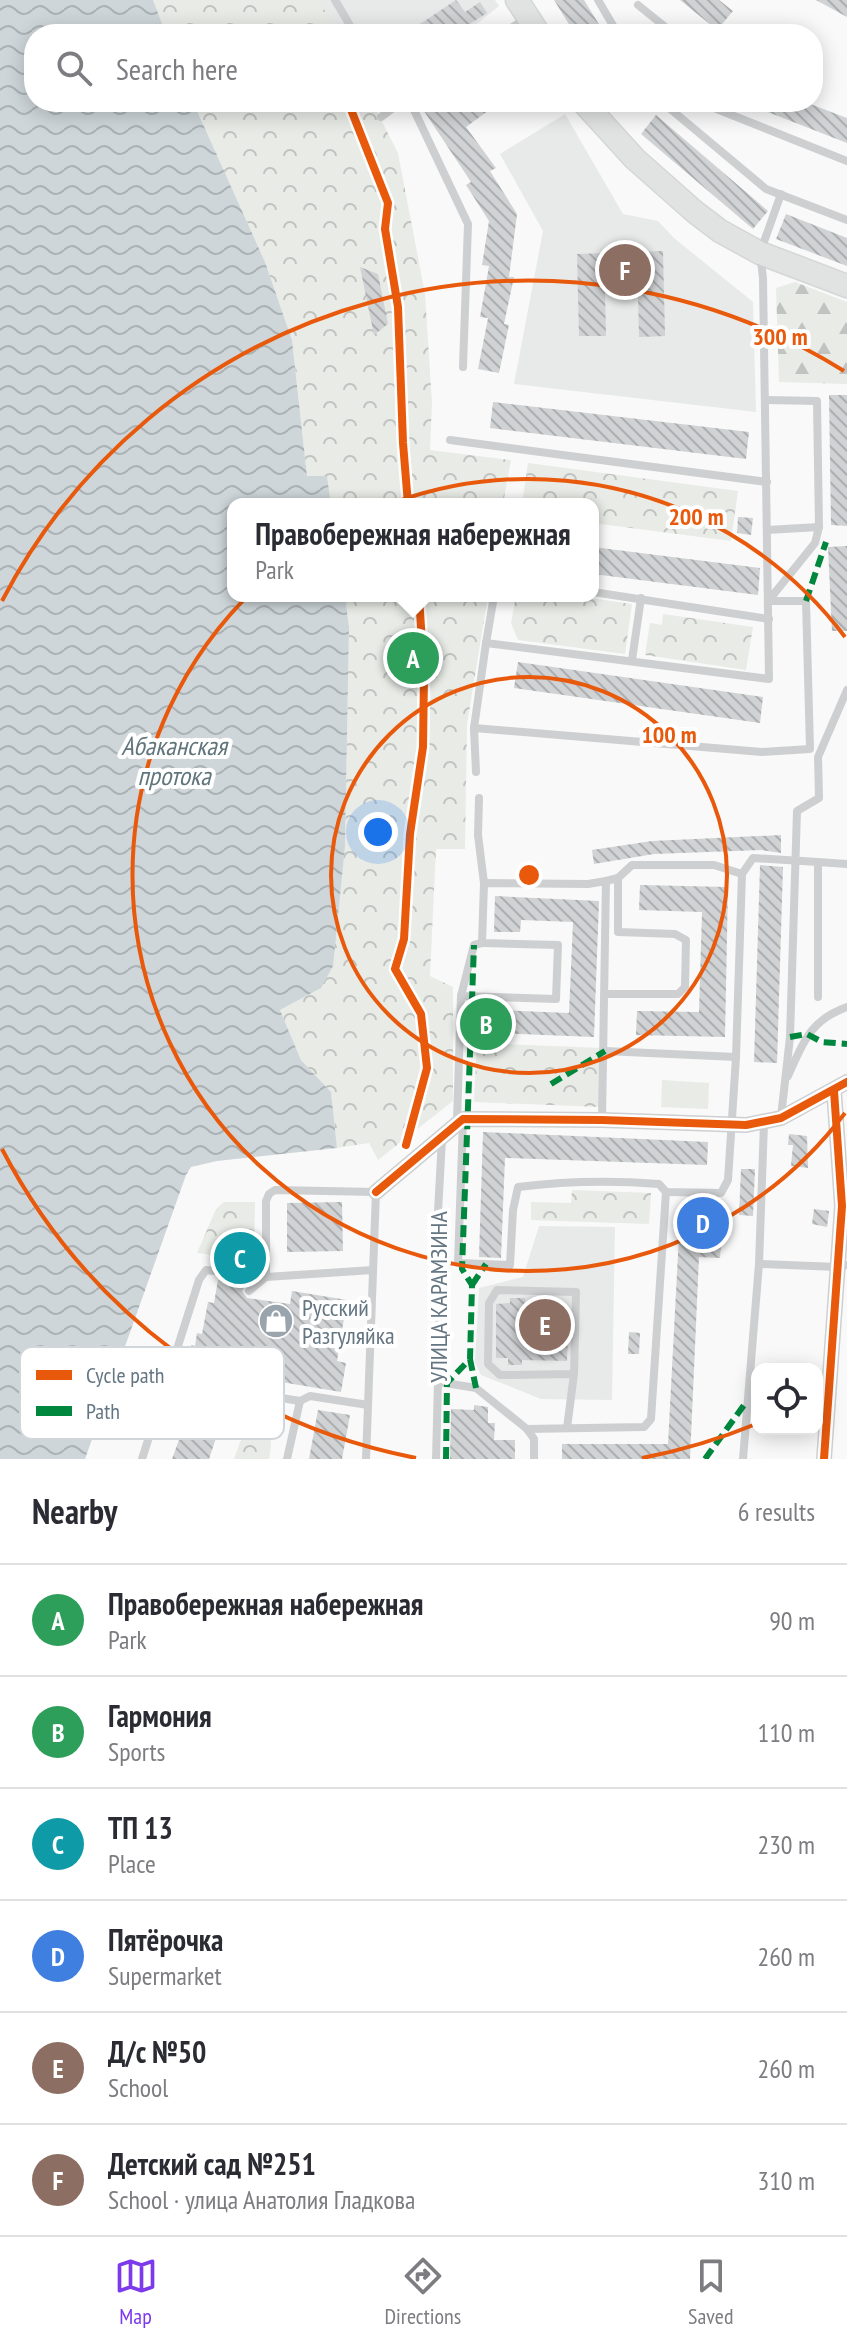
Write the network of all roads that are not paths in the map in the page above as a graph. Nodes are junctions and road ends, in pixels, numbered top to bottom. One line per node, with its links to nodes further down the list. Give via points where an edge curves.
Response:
1 (335, 0): 4 (lane)
2 (598, 0): 5 (lane)
3 (638, 5): 6 (lane)
4 (349, 24)
5 (612, 24)
6 (662, 24)
7 (388, 112): 12 (lane)
8 (412, 112): 18 (lane, via 468,224)
9 (592, 112): 16 (main road, via 695,212)
10 (674, 112): 14 (lane, via 766,189)
11 (724, 112): 13 (lane)
12 (381, 117)
13 (847, 161)
14 (781, 194): 15 (lane); 16 (lane)
15 (847, 220)
16 (760, 253): 17 (main road); 19 (lane)
17 (847, 286)
18 (463, 367)
19 (766, 400): 21 (lane); 22 (lane, via 817,401)
20 (450, 440): 21 (lane)
21 (767, 482): 23 (lane)
22 (819, 527): 23 (lane); 26 (lane, via 815,543)
23 (767, 530): 26 (lane)
24 (599, 593): 25 (lane)
25 (641, 598): 28 (lane); 30 (lane)
26 (769, 601): 28 (lane); 32 (lane, via 806,601 810,749 762,752)
27 (493, 602): 29 (lane)
28 (769, 619): 30 (lane, via 769,679)
29 (486, 643): 30 (lane); 32 (lane)
30 (632, 660)
31 (847, 690): 35 (lane, via 818,757 819,798 797,811)
32 (474, 728): 33 (lane)
33 (476, 772)
34 (479, 798): 41 (lane)
35 (796, 861): 36 (lane); 38 (lane, via 753,858); 49 (lane)
36 (818, 862): 37 (lane); 45 (lane)
37 (847, 864)
38 (742, 874): 39 (lane, via 714,865 632,865); 48 (lane)
39 (618, 878): 40 (lane); 43 (lane, via 618,932 675,934 686,940 685,987 678,994)
40 (606, 881): 41 (lane); 43 (lane)
41 (484, 883): 42 (lane)
42 (482, 943): 44 (lane, via 474,945); 44 (lane, via 558,945 556,999)
43 (606, 994): 47 (lane)
44 (461, 996): 51 (lane)
45 (818, 997)
46 (847, 1007): 49 (lane, via 823,1018 807,1034)
47 (605, 1051): 48 (lane); 52 (lane)
48 (736, 1057): 54 (lane)
49 (784, 1084): 53 (lane)
50 (840, 1087): 53 (street); 59 (street)
51 (460, 1120): 52 (street); 55 (street); 57 (lane, via 458,1263 510,1265 518,1187 569,1180 639,1182 659,1184)
52 (602, 1120): 54 (street)
53 (773, 1120): 54 (street); 58 (lane)
54 (732, 1125): 57 (lane, via 728,1180 721,1193)
55 (442, 1134): 56 (street); 65 (lane, УЛИЦА КАРАМЗИНА, via 435,1266)
56 (376, 1192): 60 (lane); 61 (lane, via 269,1194)
57 (666, 1192): 69 (lane, via 651,1419 644,1427)
58 (759, 1264): 59 (lane); 77 (lane)
59 (842, 1266): 78 (street)
60 (373, 1270): 61 (lane); 68 (lane)
61 (266, 1277): 62 (lane); 63 (lane, via 206,1270)
62 (249, 1291)
63 (179, 1347)
64 (574, 1374): 64 (lane, via 576,1292 497,1290 489,1303 488,1364 500,1375); 69 (lane)
65 (439, 1382): 70 (lane, via 476,1388); 75 (lane, УЛИЦА КАРАМЗИНА)
66 (284, 1398): 67 (lane)
67 (300, 1401): 68 (lane, via 310,1396); 73 (lane)
68 (368, 1405): 74 (lane)
69 (567, 1428): 70 (lane)
70 (527, 1429): 76 (lane, via 534,1439)
71 (149, 1439): 72 (lane)
72 (142, 1459)
73 (287, 1459)
74 (366, 1459)
75 (436, 1459)
76 (534, 1459)
77 (743, 1459)
78 (824, 1459)

